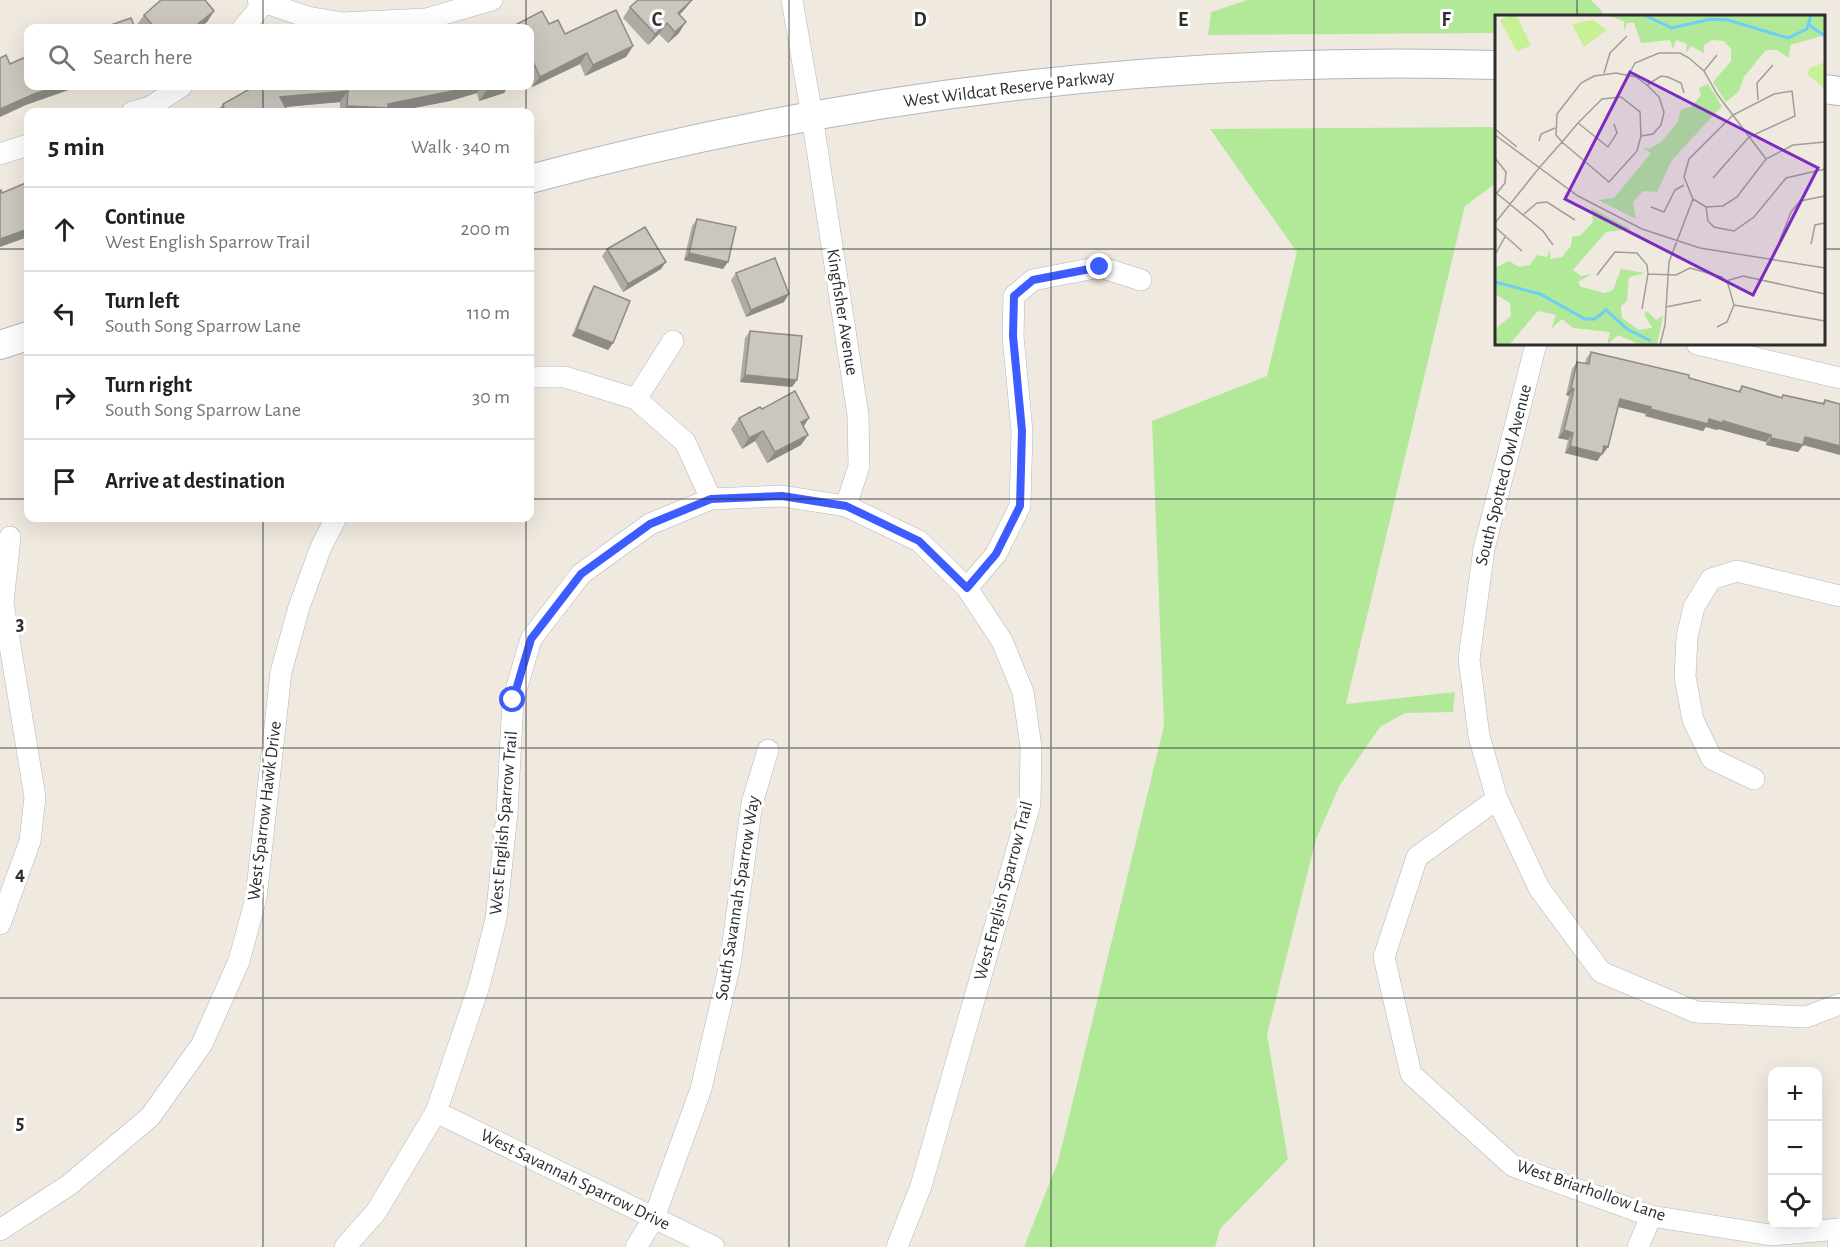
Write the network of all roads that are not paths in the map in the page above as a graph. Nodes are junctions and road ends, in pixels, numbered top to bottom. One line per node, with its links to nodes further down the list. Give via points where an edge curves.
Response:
1 (492, 0): 3 (street, via 426,19 343,23 307,17)
2 (792, 0): 10 (street, Kingfisher Avenue)
3 (261, 1): 4 (street)
4 (246, 24)
5 (1495, 65): 10 (main road, West Wildcat Reserve Parkway, via 1307,65 1125,76 1011,87)
6 (1825, 89): 8 (main road)
7 (176, 90): 9 (street)
8 (1840, 91)
9 (146, 108)
10 (812, 117): 13 (main road, West Wildcat Reserve Parkway, via 679,142); 24 (street, Kingfisher Avenue, via 858,415 859,466)
11 (24, 146): 12 (street)
12 (0, 154)
13 (534, 178)
14 (1141, 280): 27 (street, via 1100,267 1033,280 1014,296 1013,336 1022,431 1020,506 996,554)
15 (24, 337): 17 (main road)
16 (673, 341): 22 (street)
17 (0, 345)
18 (1536, 345): 31 (street, South Spotted Owl Avenue, via 1484,549 1469,658 1479,736)
19 (1701, 345): 21 (street)
20 (534, 377): 22 (street, via 565,376)
21 (1840, 378)
22 (636, 399): 23 (street, via 685,442)
23 (711, 499): 24 (street, West English Sparrow Trail, via 782,496); 34 (street, West English Sparrow Trail, via 650,524 581,574 531,639 513,700 496,919)
24 (846, 506): 27 (street, West English Sparrow Trail, via 919,541)
25 (334, 522): 38 (street, West Sparrow Hawk Drive, via 299,607 281,672 256,898 239,961 202,1044 150,1117 69,1185)
26 (10, 537): 32 (street, via 3,603 35,797 30,840)
27 (967, 588): 42 (street, West English Sparrow Trail, via 1002,641 1023,692 1031,747 1030,804 921,1186)
28 (1840, 596): 30 (street, via 1737,571 1712,579 1694,607 1687,637 1685,678 1693,720 1712,759)
29 (768, 750): 36 (street, South Savannah Sparrow Way, via 752,803 730,964 701,1089)
30 (1754, 779)
31 (1497, 799): 33 (street, South Spotted Owl Avenue, via 1539,888 1601,972 1696,1012 1806,1017); 35 (street, West Briarhollow Lane, via 1417,857 1384,957 1411,1074 1513,1166)
32 (0, 924)
33 (1840, 1004)
34 (436, 1112): 36 (street, West Savannah Sparrow Drive); 39 (street, West English Sparrow Trail, via 376,1212)
35 (1651, 1215): 37 (street, West Briarhollow Lane, via 1771,1236); 43 (street)
36 (654, 1218): 40 (street, South Savannah Sparrow Way); 41 (street, West Savannah Sparrow Drive)
37 (1840, 1229): 44 (street)
38 (0, 1230)
39 (345, 1247)
40 (636, 1247)
41 (714, 1247)
42 (897, 1247)
43 (1638, 1247)
44 (1838, 1247)

